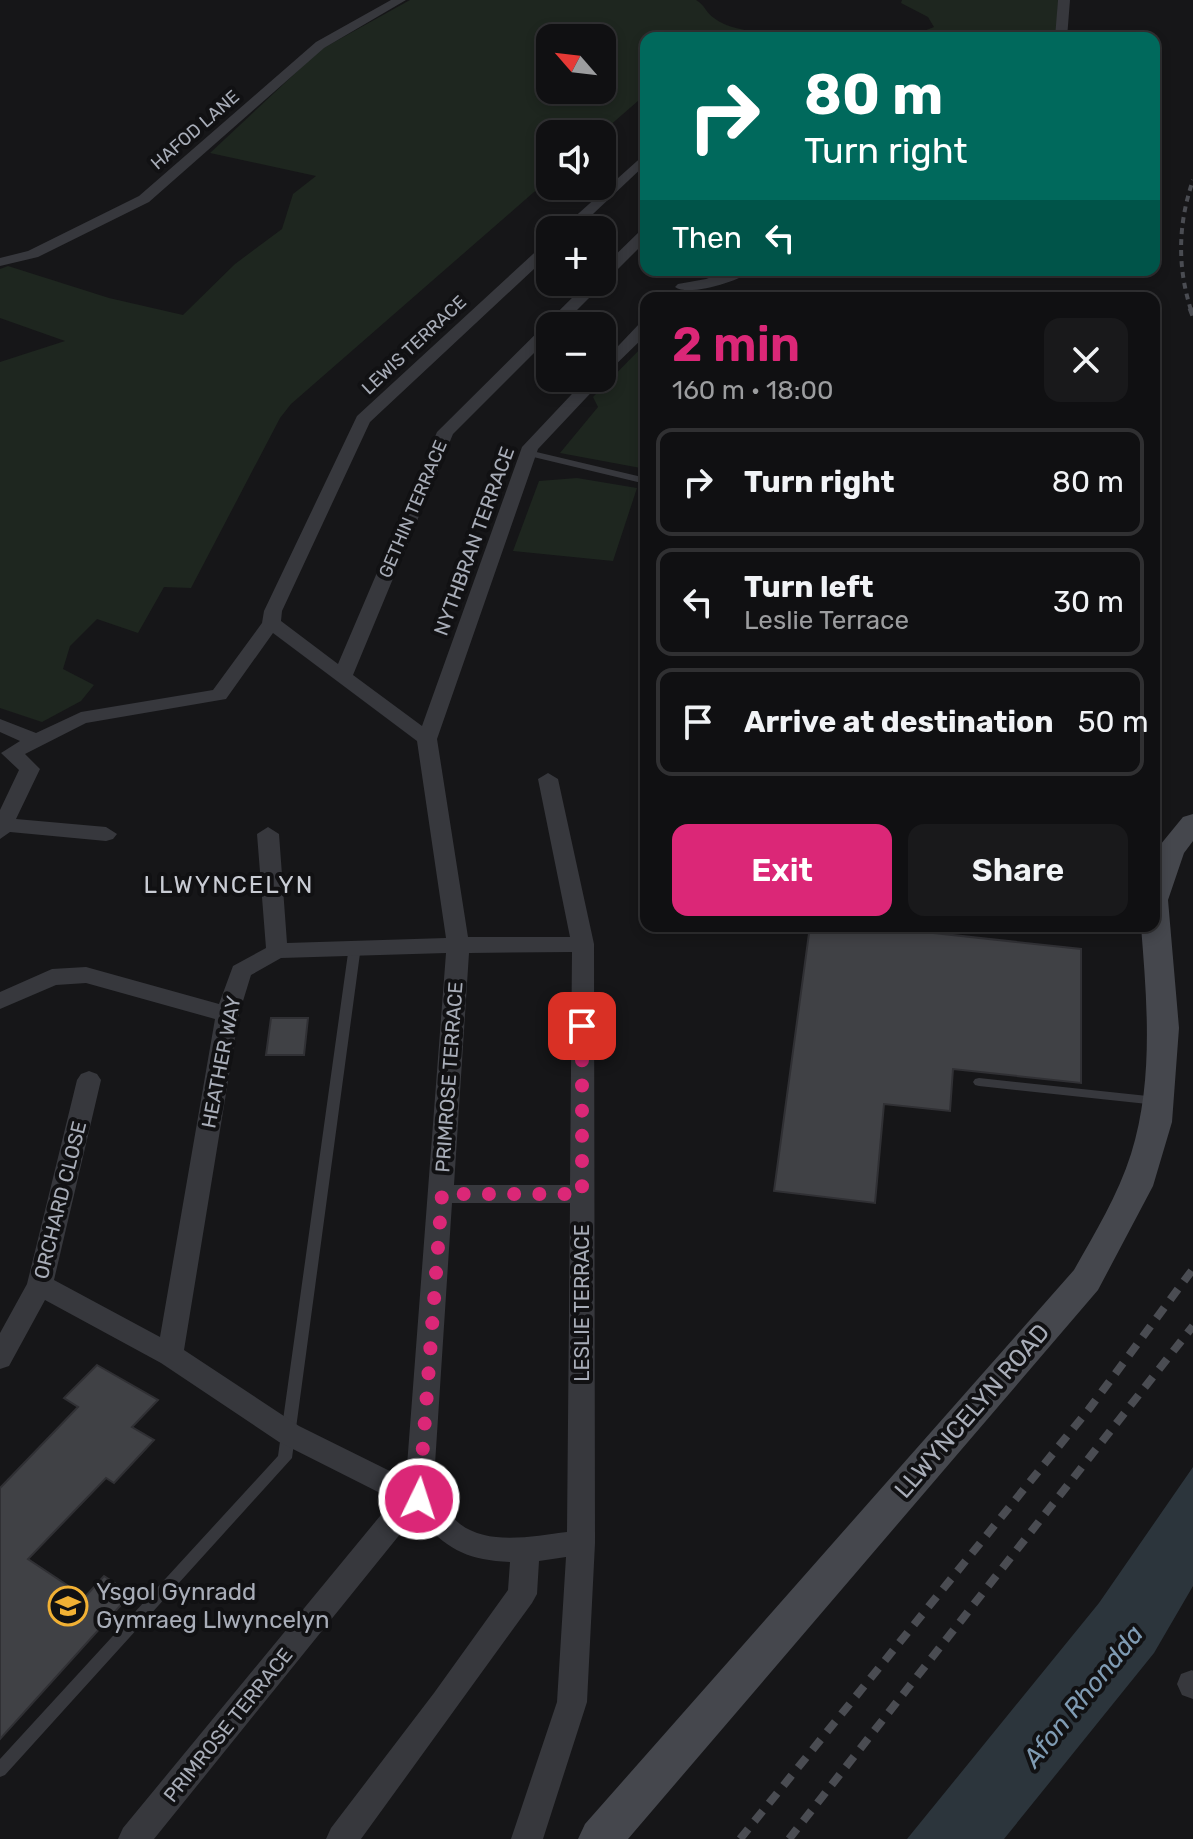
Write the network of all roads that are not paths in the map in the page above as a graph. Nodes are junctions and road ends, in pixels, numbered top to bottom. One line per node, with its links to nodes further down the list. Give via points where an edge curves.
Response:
1 (400, 0): 8 (street, HAFOD LANE, via 320,45 144,199 33,254)
2 (1064, 0): 3 (street)
3 (1061, 32)
4 (640, 163): 5 (street)
5 (582, 216)
6 (640, 239): 9 (street)
7 (536, 259): 21 (street, LEWIS TERRACE, via 363,420)
8 (0, 262)
9 (616, 263)
10 (693, 276): 12 (street)
11 (728, 276): 12 (street)
12 (678, 292)
13 (583, 296): 14 (street, GETHIN TERRACE)
14 (566, 312)
15 (640, 332): 17 (street)
16 (536, 342): 22 (street, GETHIN TERRACE, via 445,432)
17 (616, 357)
18 (583, 392): 19 (street, NYTHBRAN TERRACE)
19 (528, 453): 20 (lane); 24 (street, NYTHBRAN TERRACE)
20 (640, 480)
21 (271, 623): 22 (street); 25 (street, LEWIS TERRACE, via 219,695 81,718)
22 (342, 677): 24 (street)
23 (0, 725): 25 (street)
24 (427, 739): 35 (street, PRIMROSE TERRACE)
25 (35, 740): 26 (street, LEWIS TERRACE)
26 (5, 757): 29 (street, via 30,769)
27 (548, 779): 34 (street, LESLIE TERRACE)
28 (1193, 823): 32 (main road, LLWYNCELYN ROAD, via 1170,850)
29 (2, 829): 30 (street)
30 (106, 834)
31 (268, 834): 37 (street)
32 (1160, 881)
33 (1157, 932): 42 (main road, LLWYNCELYN ROAD, via 1163,1011)
34 (583, 944): 35 (street, HEATHER WAY); 44 (street, LESLIE TERRACE)
35 (458, 945): 36 (street, HEATHER WAY); 43 (street, PRIMROSE TERRACE)
36 (355, 946): 37 (street, HEATHER WAY); 48 (lane)
37 (277, 951): 39 (street, HEATHER WAY, via 241,971)
38 (0, 1001): 39 (street, via 52,977 86,975)
39 (227, 1014): 46 (street, HEATHER WAY)
40 (89, 1080): 45 (street, ORCHARD CLOSE)
41 (979, 1082): 42 (lane)
42 (1157, 1101): 56 (main road, LLWYNCELYN ROAD, via 1148,1152 1118,1224 1086,1280)
43 (442, 1194): 44 (street); 49 (street, PRIMROSE TERRACE)
44 (582, 1194): 50 (street, LESLIE TERRACE)
45 (40, 1285): 46 (street); 47 (street, ORCHARD CLOSE)
46 (170, 1355): 48 (street)
47 (0, 1358)
48 (289, 1434): 49 (street); 52 (lane, via 285,1458)
49 (419, 1499): 51 (street, via 450,1533 480,1548); 53 (street, PRIMROSE TERRACE, via 395,1519)
50 (581, 1543): 51 (street); 55 (street, LESLIE TERRACE, via 572,1702)
51 (524, 1550): 54 (street, via 522,1594)
52 (0, 1770)
53 (134, 1839)
54 (342, 1839)
55 (527, 1839)
56 (600, 1839)

